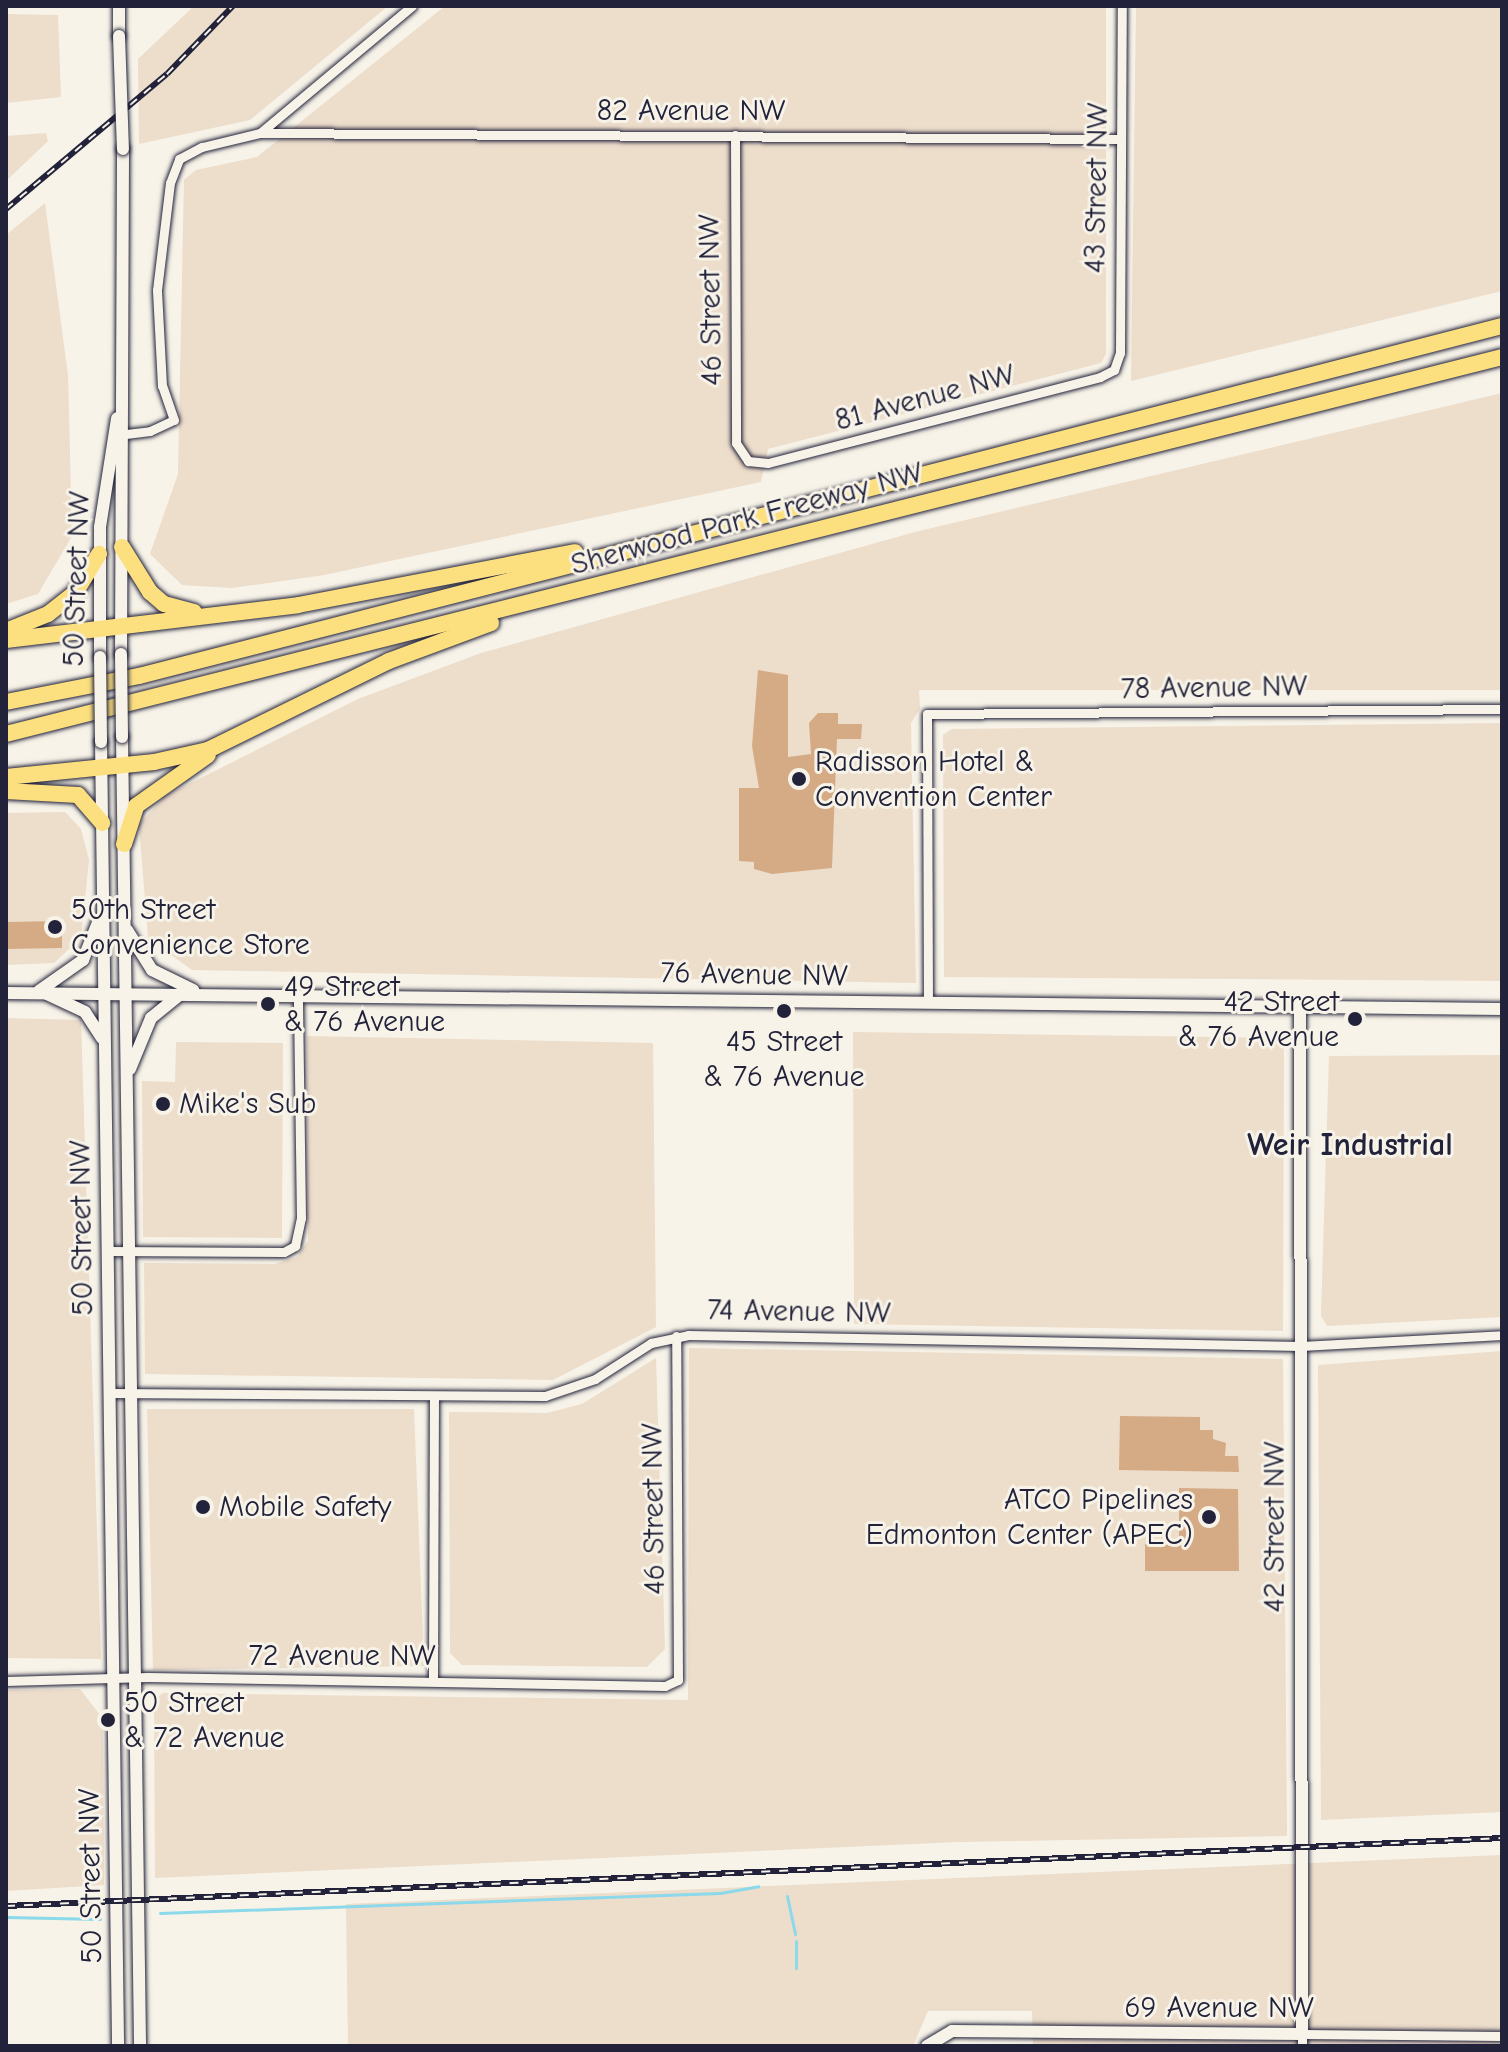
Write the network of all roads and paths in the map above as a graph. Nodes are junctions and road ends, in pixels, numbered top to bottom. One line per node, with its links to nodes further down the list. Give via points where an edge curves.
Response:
1 (119, 6): 10 (main road, 50 Street NW, bridge, via 123,149 120,412)
2 (412, 6): 4 (street)
3 (1122, 6): 6 (street, 43 Street NW)
4 (260, 133): 5 (street, 82 Avenue NW); 10 (street, via 189,151 172,170 157,290 162,386 174,420 150,431)
5 (735, 135): 6 (street, 82 Avenue NW); 11 (street, 46 Street NW, via 736,443)
6 (1121, 139): 9 (street, 43 Street NW, via 1120,353)
7 (1502, 326): 14 (highway, Sherwood Park Freeway NW)
8 (1502, 357): 15 (highway, Sherwood Park Freeway NW)
9 (1114, 370): 11 (street, 81 Avenue NW, via 768,463)
10 (115, 434): 12 (main road, 50 Street NW); 13 (main road, 50 Street NW)
11 (748, 461)
12 (122, 547): 16 (highway, via 137,579 164,604); 17 (main road, 50 Street NW)
13 (99, 554): 18 (main road, 50 Street NW); 19 (highway, via 75,593 48,614)
14 (609, 554): 16 (highway, via 575,552 364,593); 21 (highway, Sherwood Park Freeway NW, via 139,676)
15 (530, 604): 23 (highway, Sherwood Park Freeway NW); 24 (highway, via 389,661)
16 (211, 615): 17 (highway)
17 (121, 625): 18 (highway); 25 (main road, 50 Street NW, bridge)
18 (100, 627): 20 (highway); 26 (main road, 50 Street NW, bridge)
19 (6, 631)
20 (6, 640)
21 (6, 702)
22 (1502, 709): 40 (street, 78 Avenue NW, via 927,714)
23 (6, 734)
24 (237, 737): 25 (highway, via 180,758); 30 (highway, via 136,806)
25 (123, 765): 26 (highway); 30 (main road, 50 Street NW)
26 (101, 767): 27 (highway); 29 (main road, 50 Street NW)
27 (6, 777)
28 (6, 791): 29 (highway, via 78,795)
29 (102, 823): 31 (main road, 50 Street NW)
30 (124, 844): 32 (main road, 50 Street NW)
31 (103, 909): 33 (main road, 50 Street NW); 34 (main road, via 83,960)
32 (125, 924): 36 (main road, 50 Street NW); 38 (main road, via 152,970)
33 (104, 991): 34 (main road, 76 Avenue NW); 36 (main road, 76 Avenue NW); 43 (main road, 50 Street NW)
34 (40, 992): 35 (main road, 76 Avenue NW); 43 (main road, via 85,1012)
35 (6, 993)
36 (126, 993): 37 (main road, 76 Avenue NW); 44 (main road, 50 Street NW)
37 (182, 993): 38 (main road, 76 Avenue NW); 44 (main road, via 151,1018)
38 (200, 993): 39 (main road, 76 Avenue NW)
39 (298, 995): 40 (main road, 76 Avenue NW); 45 (street, via 301,1218 295,1246 284,1252)
40 (928, 1003): 41 (main road, 76 Avenue NW)
41 (1300, 1009): 42 (main road, 76 Avenue NW); 49 (main road, 42 Street NW)
42 (1502, 1009)
43 (105, 1044): 46 (main road, 50 Street NW)
44 (127, 1079): 45 (main road, 50 Street NW)
45 (129, 1250): 46 (street); 51 (main road, 50 Street NW)
46 (108, 1251): 50 (main road, 50 Street NW)
47 (1502, 1335): 49 (street, 74 Avenue NW)
48 (676, 1336): 49 (street, 74 Avenue NW); 52 (street, 74 Avenue NW, via 651,1343 562,1393); 55 (street, 46 Street NW)
49 (1301, 1346): 59 (main road, 42 Street NW)
50 (110, 1393): 51 (street, 74 Avenue NW); 57 (main road, 50 Street NW)
51 (132, 1393): 52 (street, 74 Avenue NW); 53 (main road, 50 Street NW)
52 (434, 1398): 54 (street)
53 (137, 1677): 54 (street, 72 Avenue NW); 57 (street, 72 Avenue NW); 62 (main road, 50 Street NW)
54 (433, 1680): 55 (street, 72 Avenue NW, via 665,1686)
55 (678, 1680)
56 (6, 1681): 57 (street, 72 Avenue NW)
57 (114, 1681): 61 (main road, 50 Street NW)
58 (1502, 2036): 59 (street, 69 Avenue NW)
59 (1302, 2040): 60 (main road, 69 Avenue NW)
60 (932, 2041)
61 (118, 2046)
62 (140, 2046)

